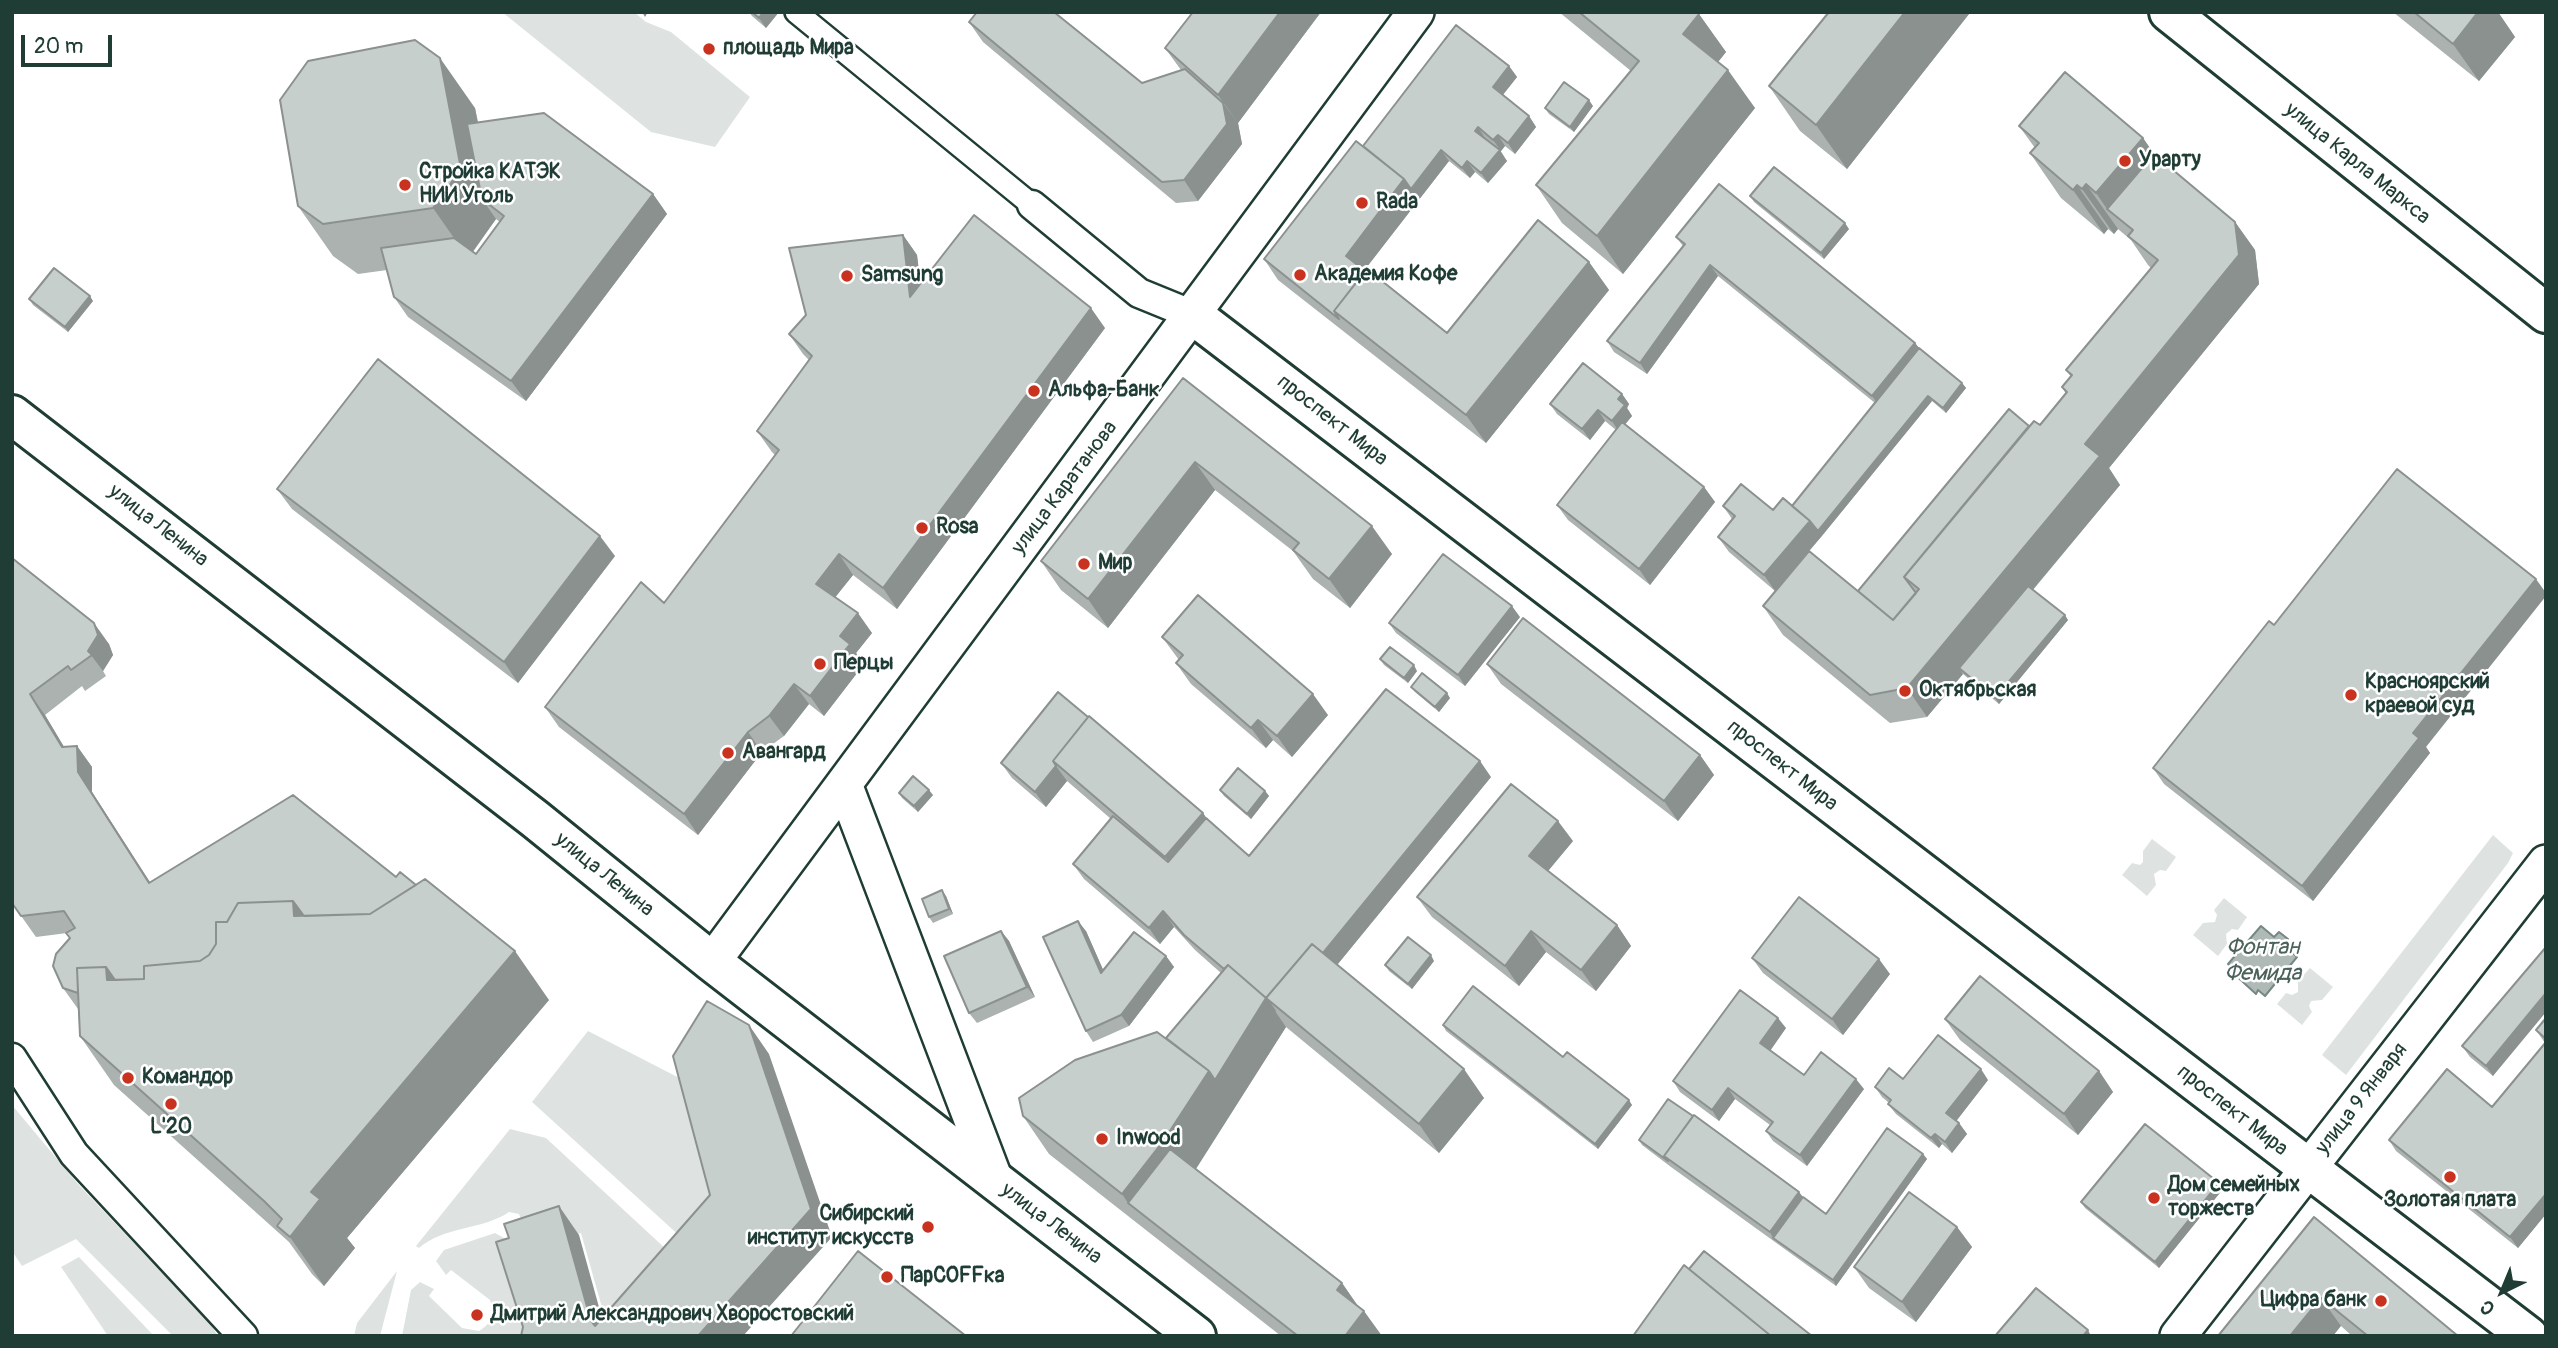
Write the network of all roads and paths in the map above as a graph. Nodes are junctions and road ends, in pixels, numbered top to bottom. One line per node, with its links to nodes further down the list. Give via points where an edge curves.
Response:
1 (796, 12): 4 (street)
2 (1416, 12): 6 (street, улица Каратанова)
3 (2169, 12): 5 (main road, улица Карла Маркса)
4 (1032, 205): 6 (street, проспект Мира, via 1139,293)
5 (2546, 313)
6 (1193, 315): 8 (street, улица Каратанова); 12 (main road, проспект Мира)
7 (12, 415): 10 (main road, улица Ленина, via 524,810)
8 (845, 784): 10 (street, улица Каратанова); 13 (street)
9 (2546, 863): 12 (street, улица 9 Января)
10 (712, 962): 13 (main road, улица Ленина)
11 (12, 1058): 14 (street, via 74,1154)
12 (2308, 1170): 16 (street, улица 9 Января); 17 (main road, проспект Мира)
13 (996, 1183): 15 (main road, улица Ленина)
14 (243, 1336)
15 (1196, 1336)
16 (2178, 1336)
17 (2528, 1336)

